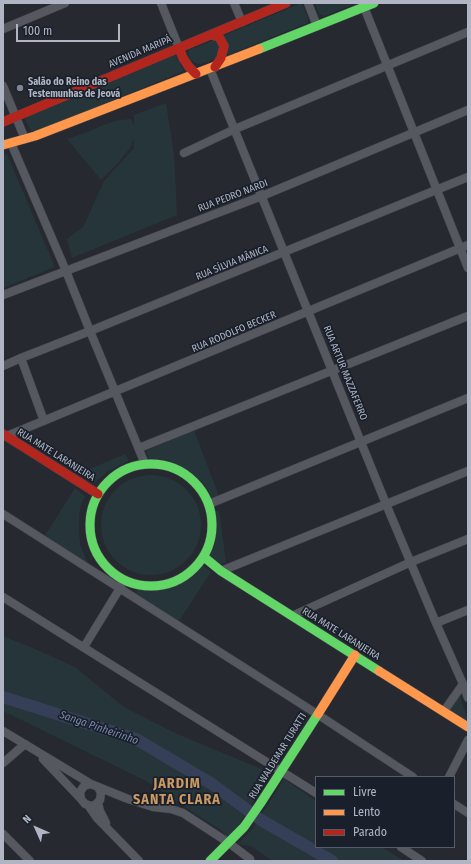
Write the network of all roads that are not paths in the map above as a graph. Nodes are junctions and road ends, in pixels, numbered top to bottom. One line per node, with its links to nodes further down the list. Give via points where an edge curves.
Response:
1 (65, 3): 10 (street)
2 (161, 3): 13 (street)
3 (234, 3): 8 (street)
4 (286, 3): 8 (street, AVENIDA MARIPÁ)
5 (308, 3): 9 (street)
6 (374, 3): 7 (street)
7 (364, 7): 9 (street); 14 (street)
8 (242, 22): 12 (street, AVENIDA MARIPÁ)
9 (317, 26): 15 (street)
10 (3, 29)
11 (468, 32): 14 (street)
12 (211, 35): 13 (street, AVENIDA MARIPÁ); 15 (street, via 219,37 224,46 221,58)
13 (179, 48): 16 (street, via 183,58); 19 (street, AVENIDA MARIPÁ)
14 (387, 66): 21 (street); 22 (street)
15 (213, 68): 16 (street); 21 (street, RUA ARTUR MAZZAFERRO)
16 (196, 74): 23 (street)
17 (3, 86): 19 (street)
18 (468, 110): 22 (street, RUA PEDRO NARDI)
19 (16, 116): 20 (street, AVENIDA MARIPÁ); 23 (street)
20 (3, 122)
21 (234, 129): 25 (street); 28 (street, RUA ARTUR MAZZAFERRO)
22 (414, 132): 27 (street); 28 (street, RUA PEDRO NARDI)
23 (24, 139): 24 (street)
24 (7, 144): 32 (street)
25 (184, 154)
26 (468, 177): 27 (street, RUA SÍLVIA MÂNICA)
27 (437, 190): 29 (street); 30 (street, RUA SÍLVIA MÂNICA)
28 (262, 196): 30 (street, RUA ARTUR MAZZAFERRO); 32 (street, RUA PEDRO NARDI)
29 (464, 247): 31 (street); 34 (street, RUA RODOLFO BECKER)
30 (284, 252): 34 (street, RUA ARTUR MAZZAFERRO); 36 (street, RUA SÍLVIA MÂNICA)
31 (468, 268)
32 (66, 271): 33 (street, RUA PEDRO NARDI); 36 (street)
33 (3, 295)
34 (309, 311): 39 (street, RUA ARTUR MAZZAFERRO); 40 (street, RUA RODOLFO BECKER)
35 (468, 316): 39 (street)
36 (90, 331): 37 (street, RUA SÍLVIA MÂNICA); 40 (street)
37 (21, 358): 38 (street, RUA SÍLVIA MÂNICA); 42 (street)
38 (3, 366)
39 (333, 370): 44 (street, RUA ARTUR MAZZAFERRO); 45 (street)
40 (115, 392): 42 (street, RUA RODOLFO BECKER); 45 (street)
41 (468, 398): 44 (street)
42 (44, 421): 43 (street, RUA RODOLFO BECKER)
43 (5, 435): 48 (street, RUA MATE LARANJEIRA)
44 (362, 441): 49 (street); 50 (street, RUA ARTUR MAZZAFERRO)
45 (139, 448): 46 (street)
46 (146, 464): 48 (street, via 127,468 110,479); 49 (street, via 166,465 184,473 199,486)
47 (468, 471): 50 (street)
48 (98, 494): 56 (street, via 89,521 90,536 101,562)
49 (209, 504): 53 (street, via 213,522 211,540)
50 (386, 504): 54 (street, RUA ARTUR MAZZAFERRO); 55 (street)
51 (3, 514): 56 (street)
52 (468, 539): 54 (street)
53 (204, 557): 55 (street, RUA MATE LARANJEIRA); 56 (street, via 192,571 171,583 159,586)
54 (411, 562): 59 (street); 60 (street, RUA ARTUR MAZZAFERRO)
55 (221, 571): 59 (street, RUA MATE LARANJEIRA)
56 (122, 584): 61 (street); 66 (street)
57 (3, 597): 61 (street)
58 (468, 610): 60 (street)
59 (292, 616): 62 (street, RUA MATE LARANJEIRA)
60 (436, 624): 63 (street, RUA ARTUR MAZZAFERRO)
61 (84, 647): 73 (street)
62 (355, 655): 65 (street, RUA MATE LARANJEIRA); 66 (street, RUA WALDEMAR TURATTI)
63 (463, 684): 64 (street, RUA ARTUR MAZZAFERRO); 65 (street)
64 (468, 698)
65 (444, 712): 67 (street, RUA MATE LARANJEIRA)
66 (318, 714): 73 (street, RUA WALDEMAR TURATTI); 74 (street)
67 (468, 726)
68 (3, 731): 70 (street)
69 (468, 740): 75 (street)
70 (25, 744): 71 (street); 72 (street)
71 (38, 752): 76 (street); 78 (street)
72 (3, 763)
73 (281, 771): 77 (street); 86 (street, RUA WALDEMAR TURATTI, via 244,827)
74 (411, 776)
75 (450, 776)
76 (94, 786): 78 (street, via 84,786); 79 (street); 80 (street, via 100,790)
77 (315, 792)
78 (81, 799): 81 (street)
79 (128, 799): 80 (street); 86 (street, via 183,813)
80 (99, 800): 81 (street, via 95,805); 85 (street, via 100,810)
81 (88, 805): 85 (street)
82 (455, 805): 83 (street)
83 (468, 813)
84 (3, 834): 89 (street)
85 (112, 834): 90 (street)
86 (228, 843): 88 (street); 91 (street, RUA WALDEMAR TURATTI)
87 (402, 848): 92 (street)
88 (250, 859)
89 (30, 861)
90 (139, 861)
91 (210, 861)
92 (422, 861)

